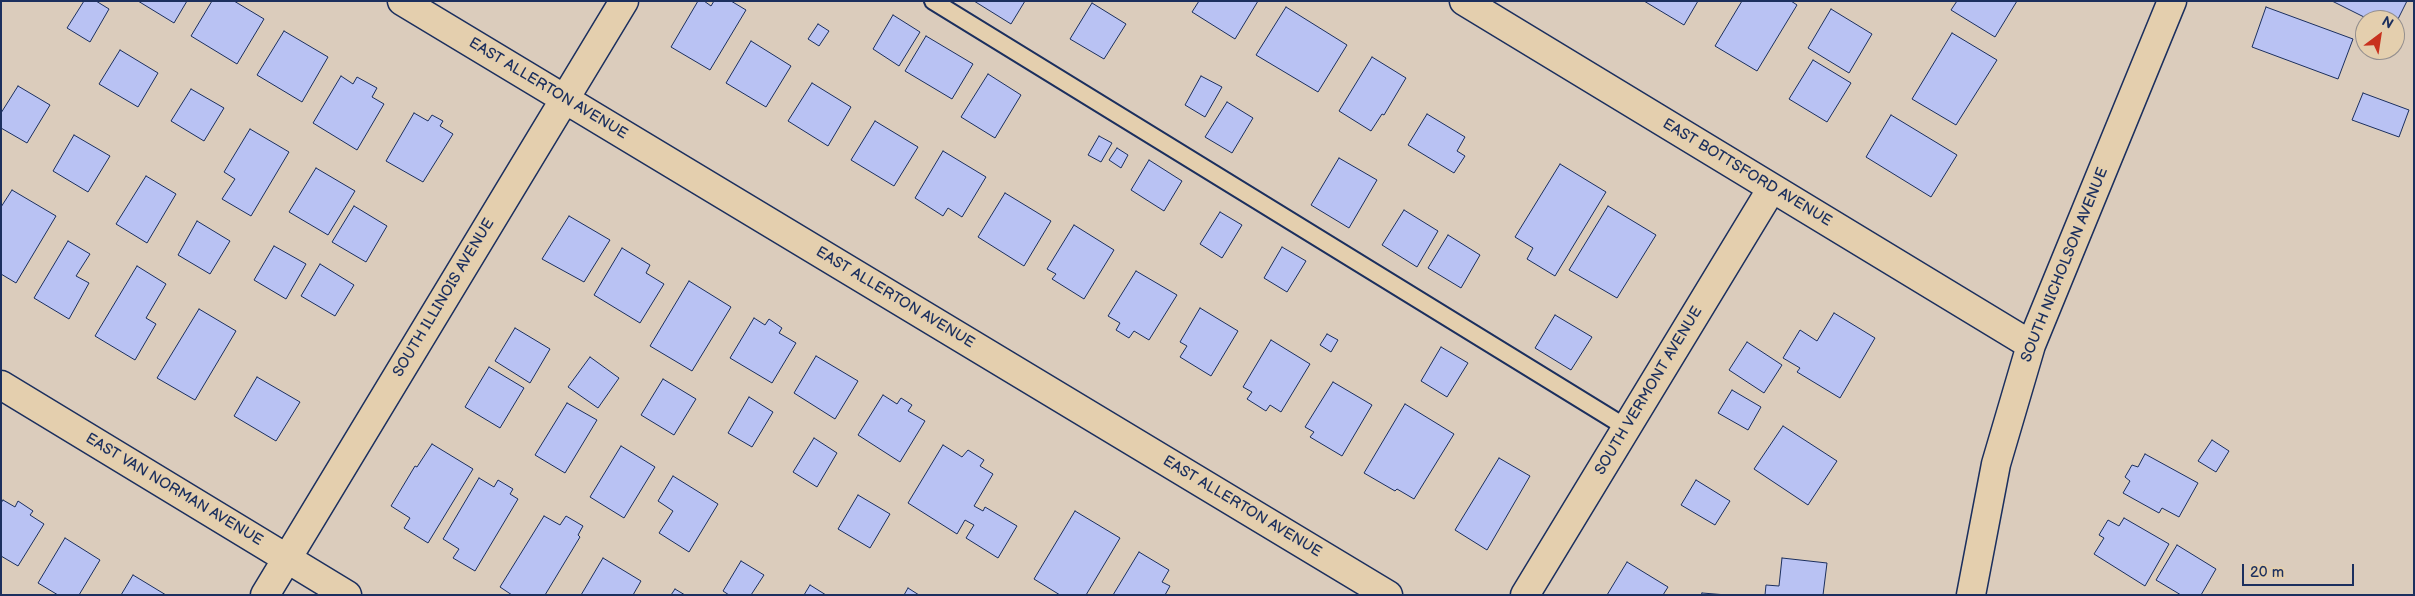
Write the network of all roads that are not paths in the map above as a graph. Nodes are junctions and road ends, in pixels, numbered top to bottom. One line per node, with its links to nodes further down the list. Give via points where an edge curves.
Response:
1 (402, 1): 6 (street, EAST ALLERTON AVENUE)
2 (624, 1): 6 (street, SOUTH ILLINOIS AVENUE)
3 (932, 1): 10 (lane)
4 (1464, 1): 7 (street, EAST BOTTSFORD AVENUE)
5 (2172, 1): 8 (street, SOUTH NICHOLSON AVENUE)
6 (564, 99): 11 (street, SOUTH ILLINOIS AVENUE); 14 (street, EAST ALLERTON AVENUE)
7 (1772, 188): 8 (street, EAST BOTTSFORD AVENUE); 10 (street, SOUTH VERMONT AVENUE)
8 (2031, 345): 16 (street, SOUTH NICHOLSON AVENUE, via 1996,464)
9 (1, 385): 11 (street, EAST VAN NORMAN AVENUE)
10 (1627, 428): 15 (street, SOUTH VERMONT AVENUE)
11 (287, 558): 12 (street, SOUTH ILLINOIS AVENUE); 13 (street, EAST VAN NORMAN AVENUE)
12 (265, 595)
13 (347, 595)
14 (1388, 595)
15 (1526, 595)
16 (1971, 595)

